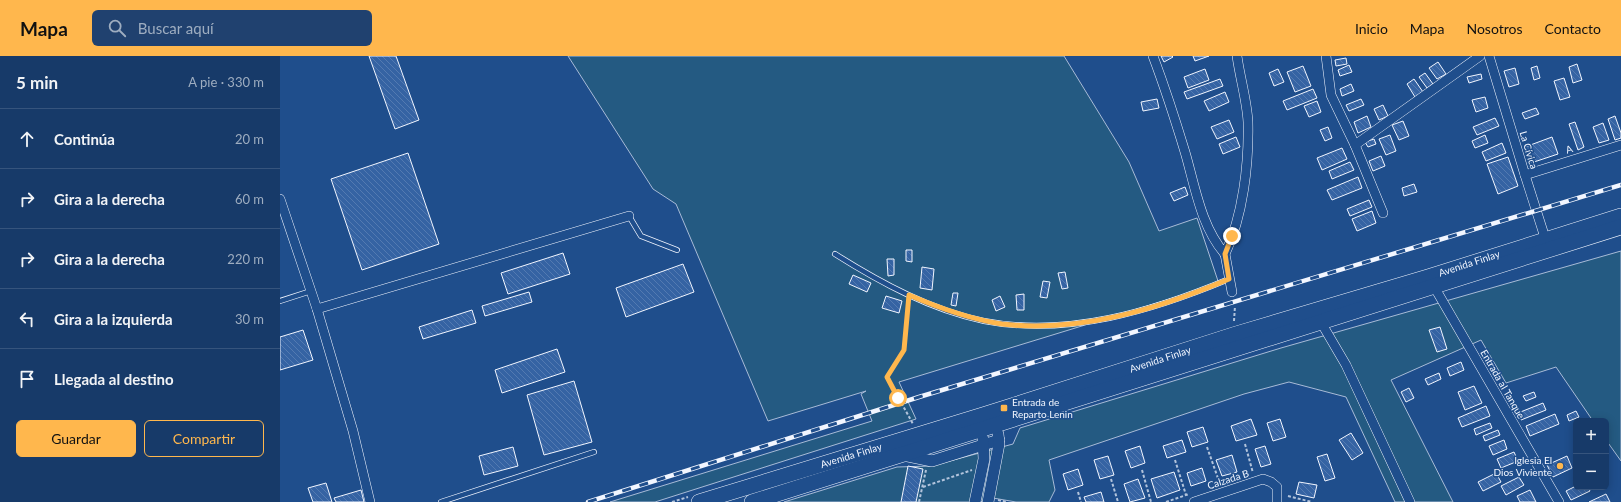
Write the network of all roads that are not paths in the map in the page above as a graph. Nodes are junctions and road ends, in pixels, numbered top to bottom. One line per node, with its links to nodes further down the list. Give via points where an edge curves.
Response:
1 (1153, 56): 17 (street, via 1169,97 1203,215 1213,237)
2 (1237, 56): 17 (street, via 1248,121 1246,163 1240,210)
3 (1326, 56): 6 (street, via 1331,95)
4 (1480, 56): 6 (street)
5 (1489, 56): 8 (street, La Cívica)
6 (1355, 145): 10 (street)
7 (1621, 145): 8 (street, A)
8 (1524, 175): 14 (street, La Cívica)
9 (280, 199): 20 (street)
10 (1383, 212)
11 (629, 216): 15 (lane, via 641,236); 23 (street)
12 (1621, 216): 14 (highway, Avenida Finlay)
13 (1621, 228): 14 (highway, Avenida Finlay)
14 (1548, 244): 19 (highway, Avenida Finlay)
15 (677, 250)
16 (835, 254): 18 (lane, via 909,295 948,311 1016,325 1086,322 1134,313 1182,298)
17 (1225, 254): 18 (street)
18 (1229, 279): 21 (street)
19 (1431, 282): 24 (highway, Avenida Finlay); 41 (street, Entrada al Tanque)
20 (311, 291): 22 (lane); 23 (street)
21 (1232, 292)
22 (280, 301)
23 (317, 309): 32 (street, via 353,431)
24 (1318, 317): 25 (highway, Avenida Finlay, via 1236,334); 26 (highway, Avenida Finlay); 40 (street, via 1346,365)
25 (983, 415): 26 (street); 27 (street); 34 (highway, Avenida Finlay)
26 (997, 425): 27 (highway, Avenida Finlay); 28 (street)
27 (982, 430): 29 (street); 31 (highway, Avenida Finlay)
28 (999, 440): 29 (street); 37 (street)
29 (984, 445): 31 (street, via 932,461); 36 (street, via 984,459)
30 (594, 452): 33 (lane)
31 (902, 455): 35 (highway, Avenida Finlay)
32 (370, 502)
33 (441, 502)
34 (699, 502)
35 (752, 502)
36 (975, 502)
37 (988, 502)
38 (1194, 502): 39 (street, Calzada B, via 1263,479 1276,487)
39 (1277, 502)
40 (1410, 502)
41 (1559, 502)

